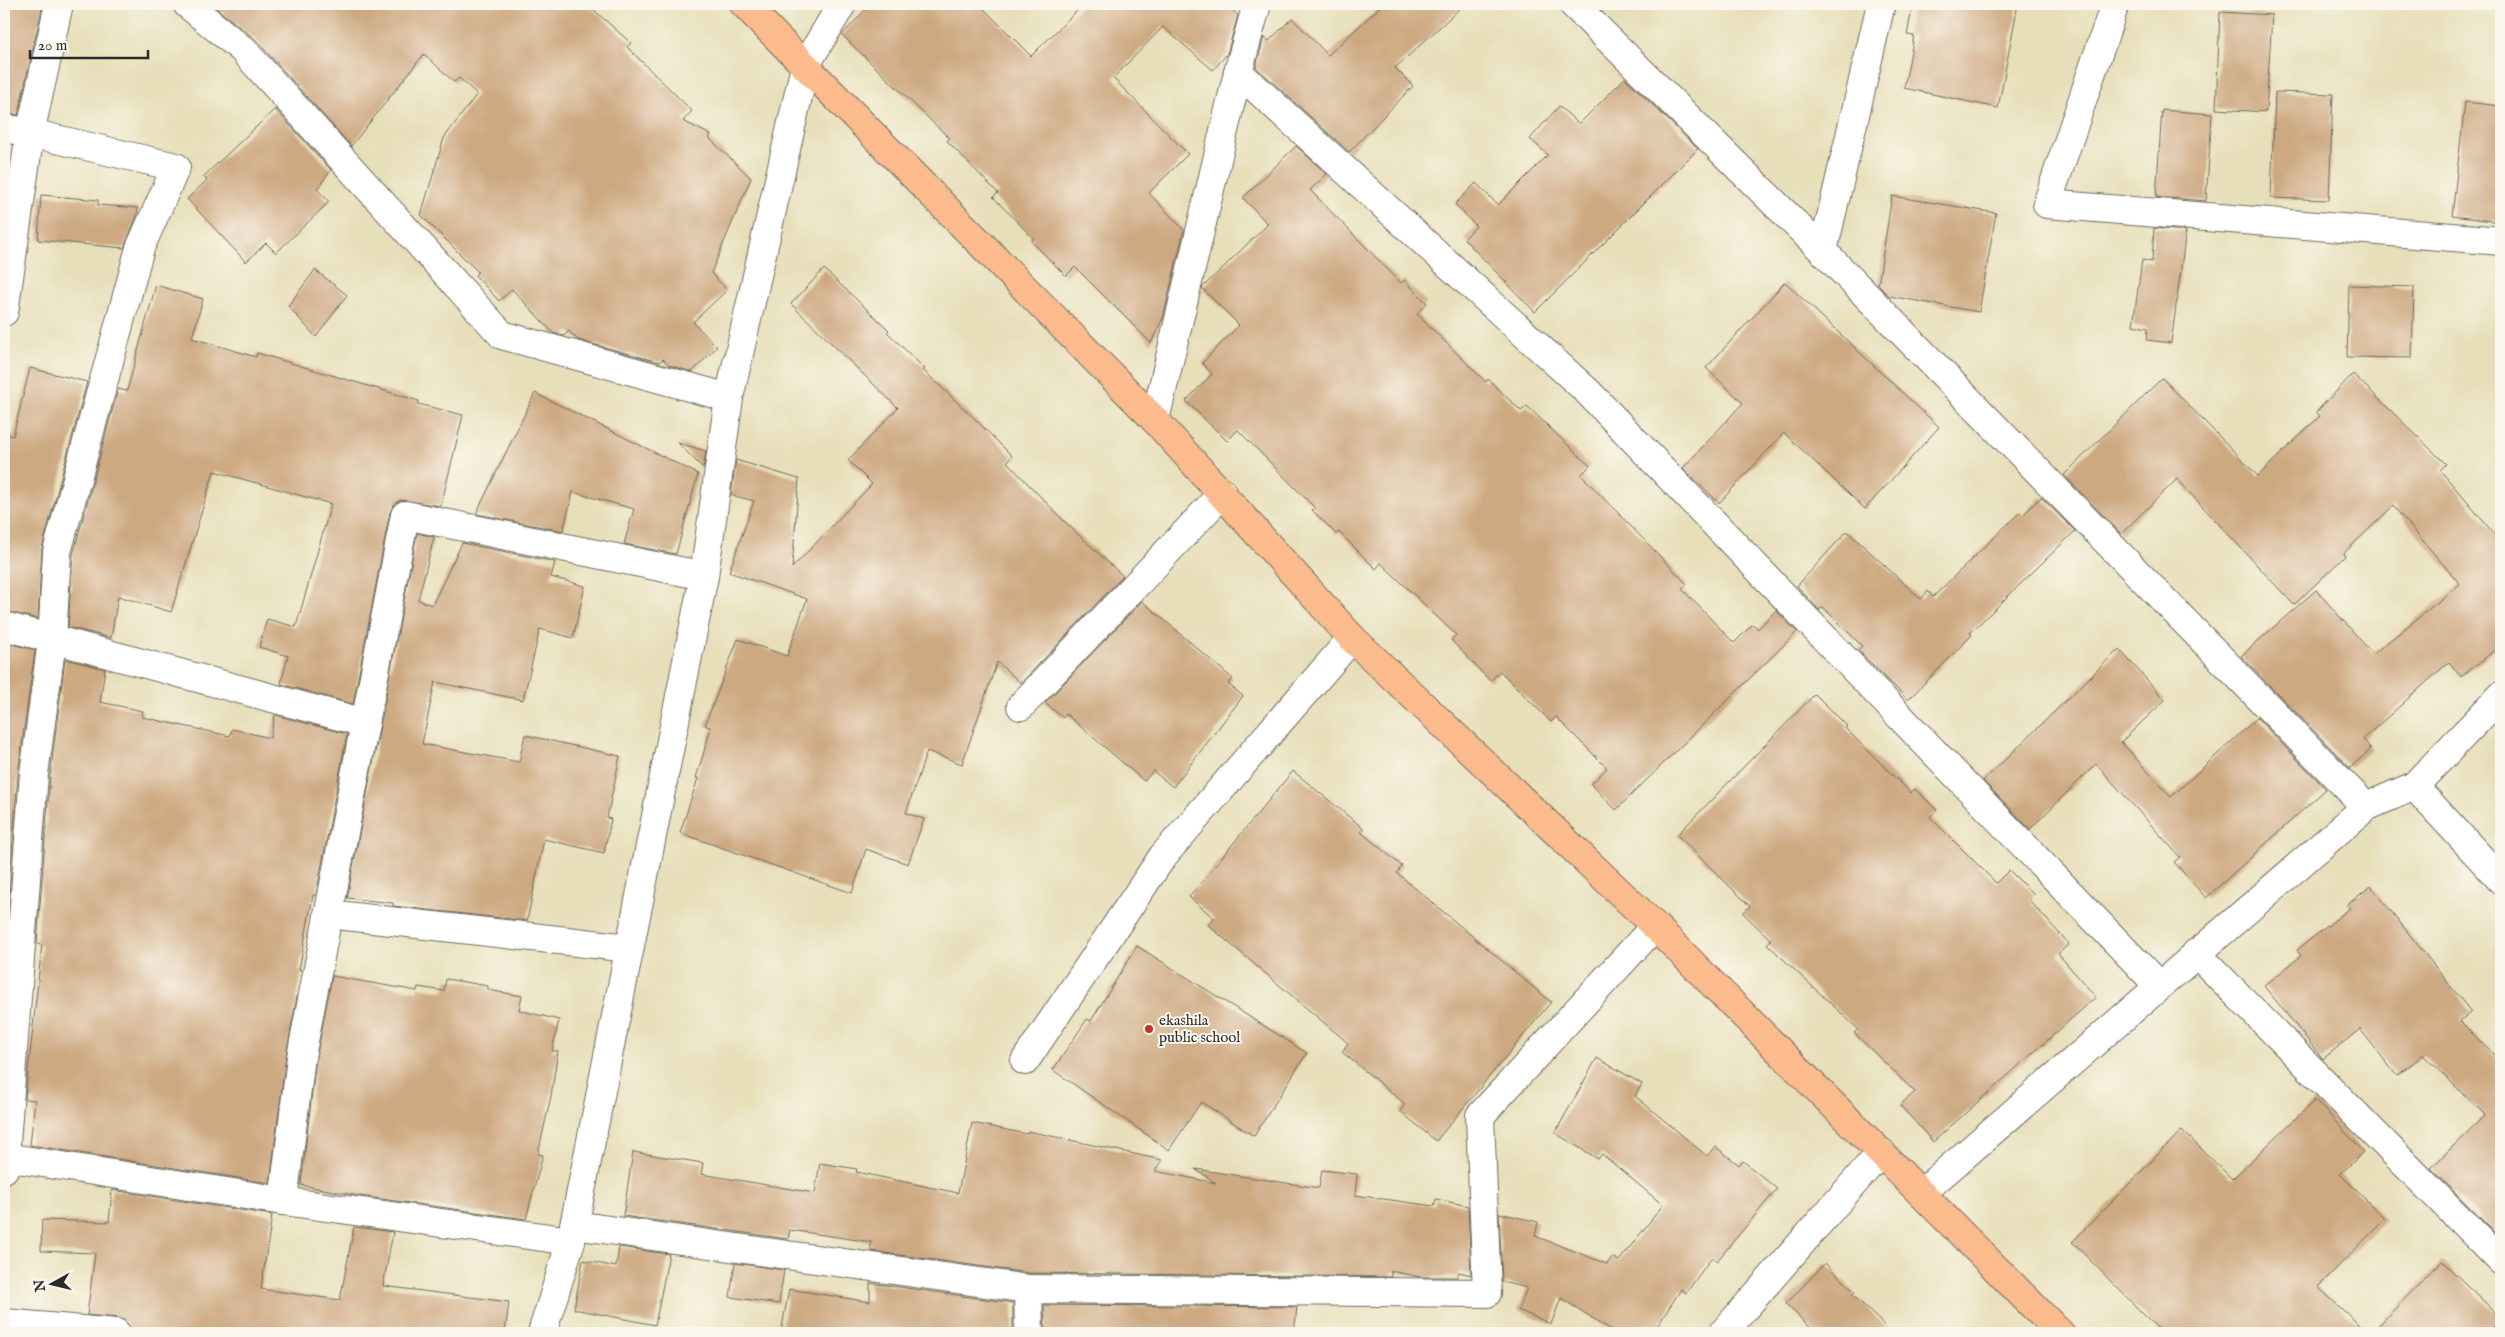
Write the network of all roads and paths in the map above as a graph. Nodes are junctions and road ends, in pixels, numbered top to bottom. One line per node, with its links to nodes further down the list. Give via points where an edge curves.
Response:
1 (59, 4): 12 (street)
2 (187, 4): 16 (street, via 243,50 502,335)
3 (744, 4): 9 (main road)
4 (842, 4): 9 (street)
5 (1257, 4): 10 (street)
6 (1573, 4): 14 (street)
7 (1880, 4): 14 (street)
8 (2115, 4): 13 (street, via 2047,204)
9 (805, 66): 16 (street); 17 (main road)
10 (1238, 72): 17 (street); 33 (street, via 1587,392)
11 (4, 128): 12 (street)
12 (30, 133): 15 (street); 22 (street, via 176,167 140,248 57,552)
13 (2501, 240)
14 (1823, 251): 27 (street)
15 (4, 312)
16 (729, 398): 19 (street)
17 (1156, 420): 18 (main road)
18 (1223, 493): 21 (main road); 24 (street)
19 (704, 576): 25 (street, via 405,515); 31 (street)
20 (4, 626): 22 (street)
21 (1352, 638): 30 (main road); 34 (street, via 1163,856)
22 (52, 641): 25 (street); 36 (street, via 34,774)
23 (2501, 696): 26 (street)
24 (1021, 706)
25 (365, 723): 29 (street)
26 (2414, 786): 27 (street); 28 (street)
27 (2366, 807): 32 (street)
28 (2501, 880)
29 (328, 914): 31 (street); 38 (street, via 301,1057)
30 (1656, 926): 35 (main road); 41 (street, via 1480,1116 1487,1293)
31 (629, 948): 39 (street)
32 (2196, 953): 33 (street); 40 (street)
33 (2159, 986): 37 (street)
34 (1025, 1061)
35 (1880, 1152): 37 (main road); 46 (street)
36 (4, 1163): 38 (street)
37 (1921, 1193): 47 (main road)
38 (283, 1202): 39 (street)
39 (572, 1233): 41 (street); 44 (street)
40 (2501, 1261)
41 (1028, 1289): 45 (street)
42 (4, 1323): 43 (street)
43 (116, 1333)
44 (542, 1333)
45 (1029, 1333)
46 (1723, 1333)
47 (2060, 1333)

